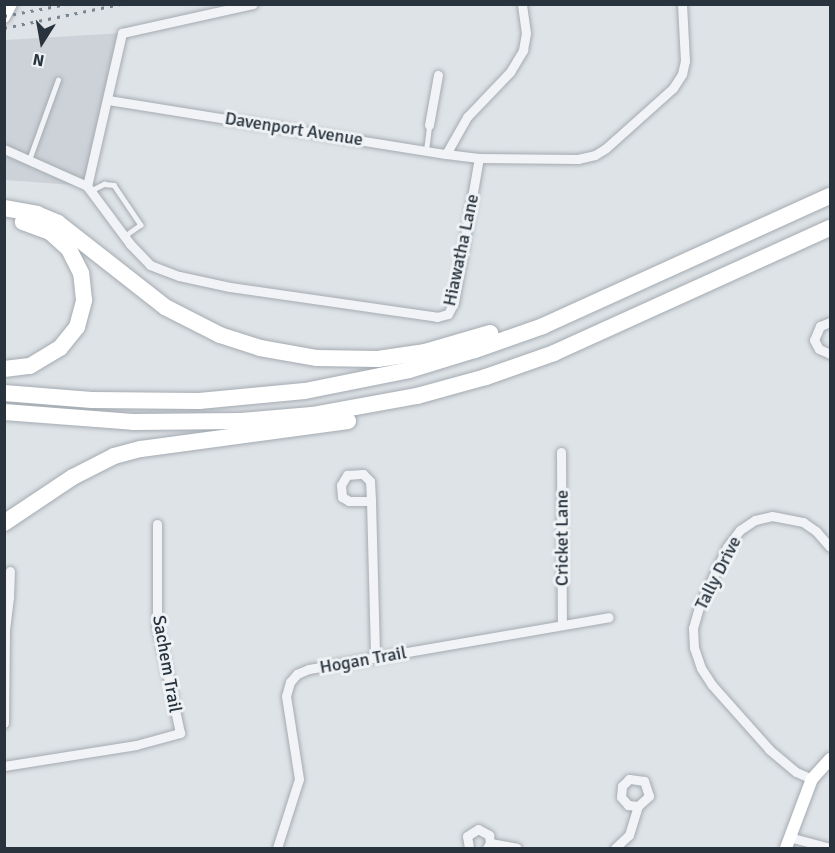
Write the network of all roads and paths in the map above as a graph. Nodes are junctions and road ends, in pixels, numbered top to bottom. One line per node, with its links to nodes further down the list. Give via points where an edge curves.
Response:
1 (11, 4): 5 (street)
2 (254, 4): 8 (street, via 122,33)
3 (522, 4): 12 (street, via 526,33 523,50 510,72 467,117)
4 (682, 4): 13 (street, via 682,74 673,88 606,148 578,159)
5 (4, 17)
6 (438, 75): 9 (street)
7 (58, 80): 14 (lane)
8 (108, 100): 11 (street, Davenport Avenue); 15 (street)
9 (429, 125): 11 (lane)
10 (4, 149): 14 (street)
11 (426, 151): 12 (street, Davenport Avenue)
12 (446, 154): 13 (street, Davenport Avenue)
13 (479, 158): 20 (street, Hiawatha Lane, via 454,302 448,314 437,317 179,276 150,265)
14 (28, 160): 15 (street)
15 (88, 189): 20 (street, Hiawatha Lane); 20 (lane, via 104,183 114,185 141,225)
16 (831, 196): 21 (highway)
17 (4, 208): 21 (highway, via 37,214 58,223 140,290 192,322 234,340 287,354 345,360 410,355)
18 (4, 218): 24 (highway, via 34,225 58,237 78,264 84,291 77,327 60,348 30,366)
19 (831, 228): 25 (highway, via 565,348)
20 (124, 236)
21 (576, 312): 26 (highway, via 443,361 305,391 164,402)
22 (831, 322): 23 (street, via 820,326 814,340 819,350)
23 (831, 354)
24 (4, 369)
25 (452, 387): 27 (highway, via 347,410 264,419 134,422); 30 (highway, via 345,421 114,456 80,472)
26 (4, 393)
27 (4, 412)
28 (561, 452): 36 (street, Cricket Lane)
29 (371, 501): 38 (street)
30 (4, 522)
31 (157, 524): 41 (street, Sachem Trail, via 157,626 180,734)
32 (831, 547): 42 (street, Tally Drive, via 803,522 772,516 755,520 740,530 727,547 693,628 694,648 712,685 769,749 796,772)
33 (10, 571): 34 (street)
34 (7, 596): 37 (street)
35 (609, 617): 36 (street, Hogan Trail)
36 (562, 625): 38 (street, Hogan Trail)
37 (5, 630): 39 (street)
38 (375, 658): 47 (street, Hogan Trail, via 309,669 290,682 287,712 299,779)
39 (4, 723)
40 (831, 759): 42 (street)
41 (4, 766)
42 (812, 779): 44 (street)
43 (638, 806): 50 (street, via 629,835)
44 (788, 843): 46 (street)
45 (489, 846): 48 (street, via 486,831 474,830 466,840); 49 (street)
46 (831, 848)
47 (277, 849)
48 (469, 849)
49 (517, 849)
50 (615, 849)

